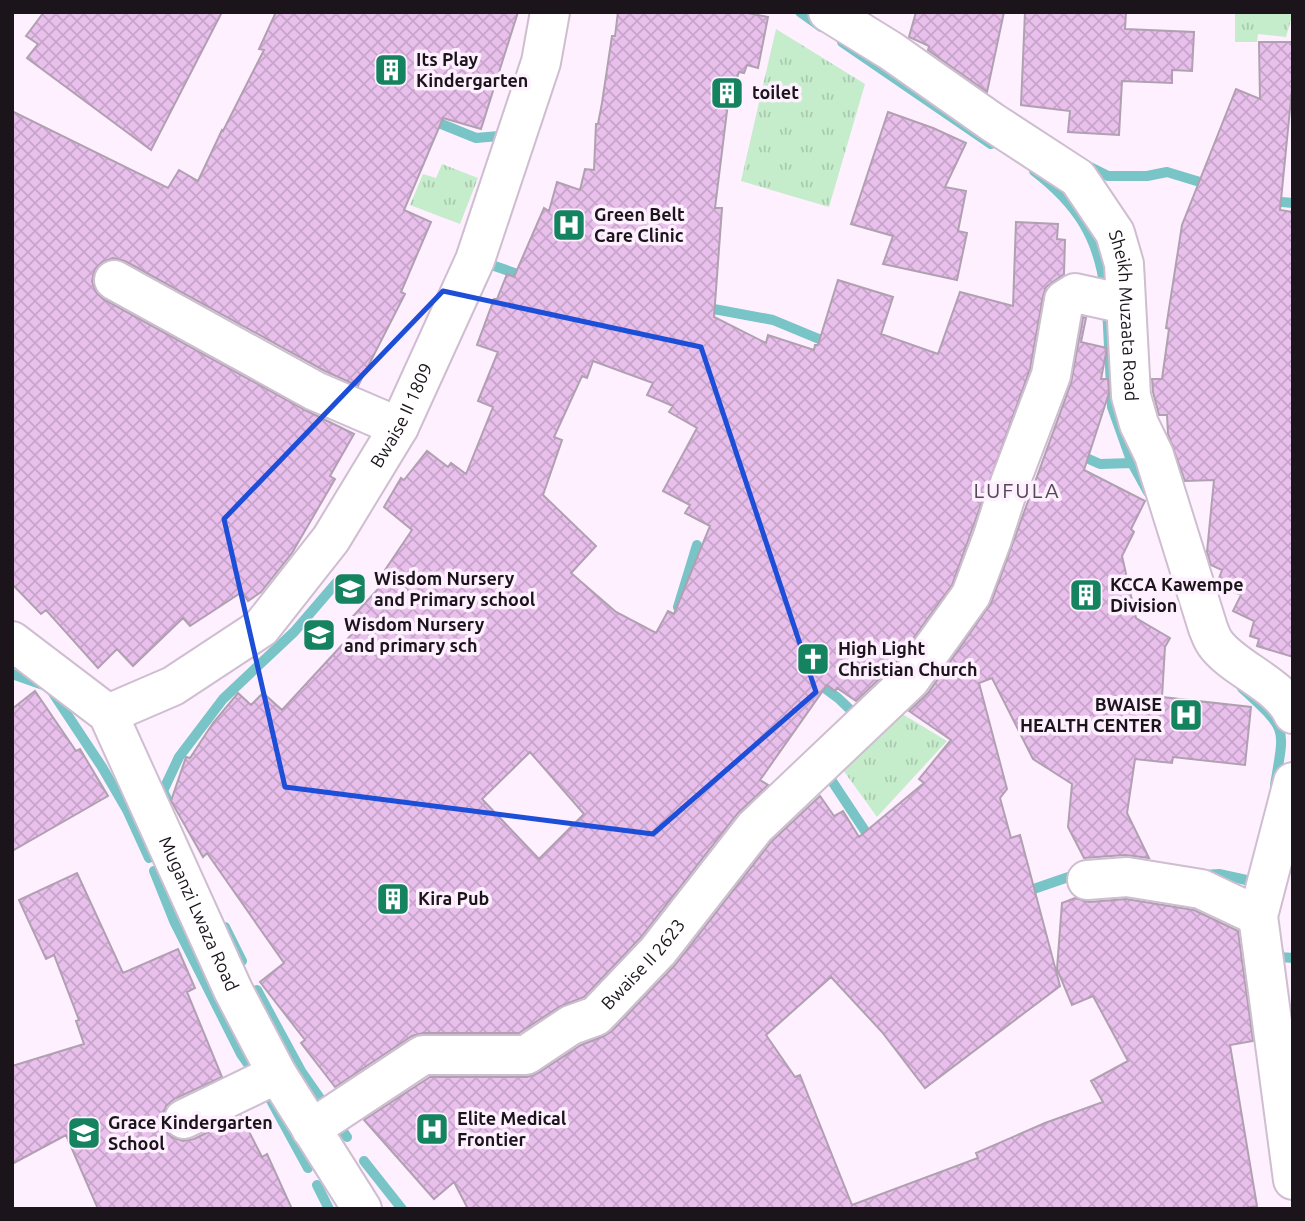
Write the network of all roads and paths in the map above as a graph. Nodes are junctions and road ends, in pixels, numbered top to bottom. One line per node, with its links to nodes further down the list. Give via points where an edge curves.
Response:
1 (550, 12): 5 (street, Bwaise II 1809, via 541,62 475,260)
2 (828, 12): 4 (street, Sheikh Muzaata Road, via 1078,178 1115,233 1124,264)
3 (114, 280): 5 (street, via 315,391)
4 (1125, 304): 8 (street, Sheikh Muzaata Road, via 1131,397 1208,628 1216,645 1290,706); 14 (street, Bwaise II 2623, via 1075,293 1063,300 1051,375 971,595 910,680 755,827 658,951 596,1016 571,1025 526,1055 423,1055)
5 (399, 427): 7 (street, Bwaise II 1809, via 331,539 261,628 173,686)
6 (12, 641): 7 (street, Muganzi Lwaza Road)
7 (108, 714): 12 (street, Muganzi Lwaza Road, via 233,990)
8 (1293, 714)
9 (1290, 801): 11 (street)
10 (1087, 880): 11 (street, via 1127,877 1201,889)
11 (1258, 915): 15 (street)
12 (277, 1074): 13 (street); 14 (street, Muganzi Lwaza Road)
13 (184, 1119)
14 (311, 1129): 16 (street, Muganzi Lwaza Road)
15 (1293, 1180)
16 (362, 1209)

